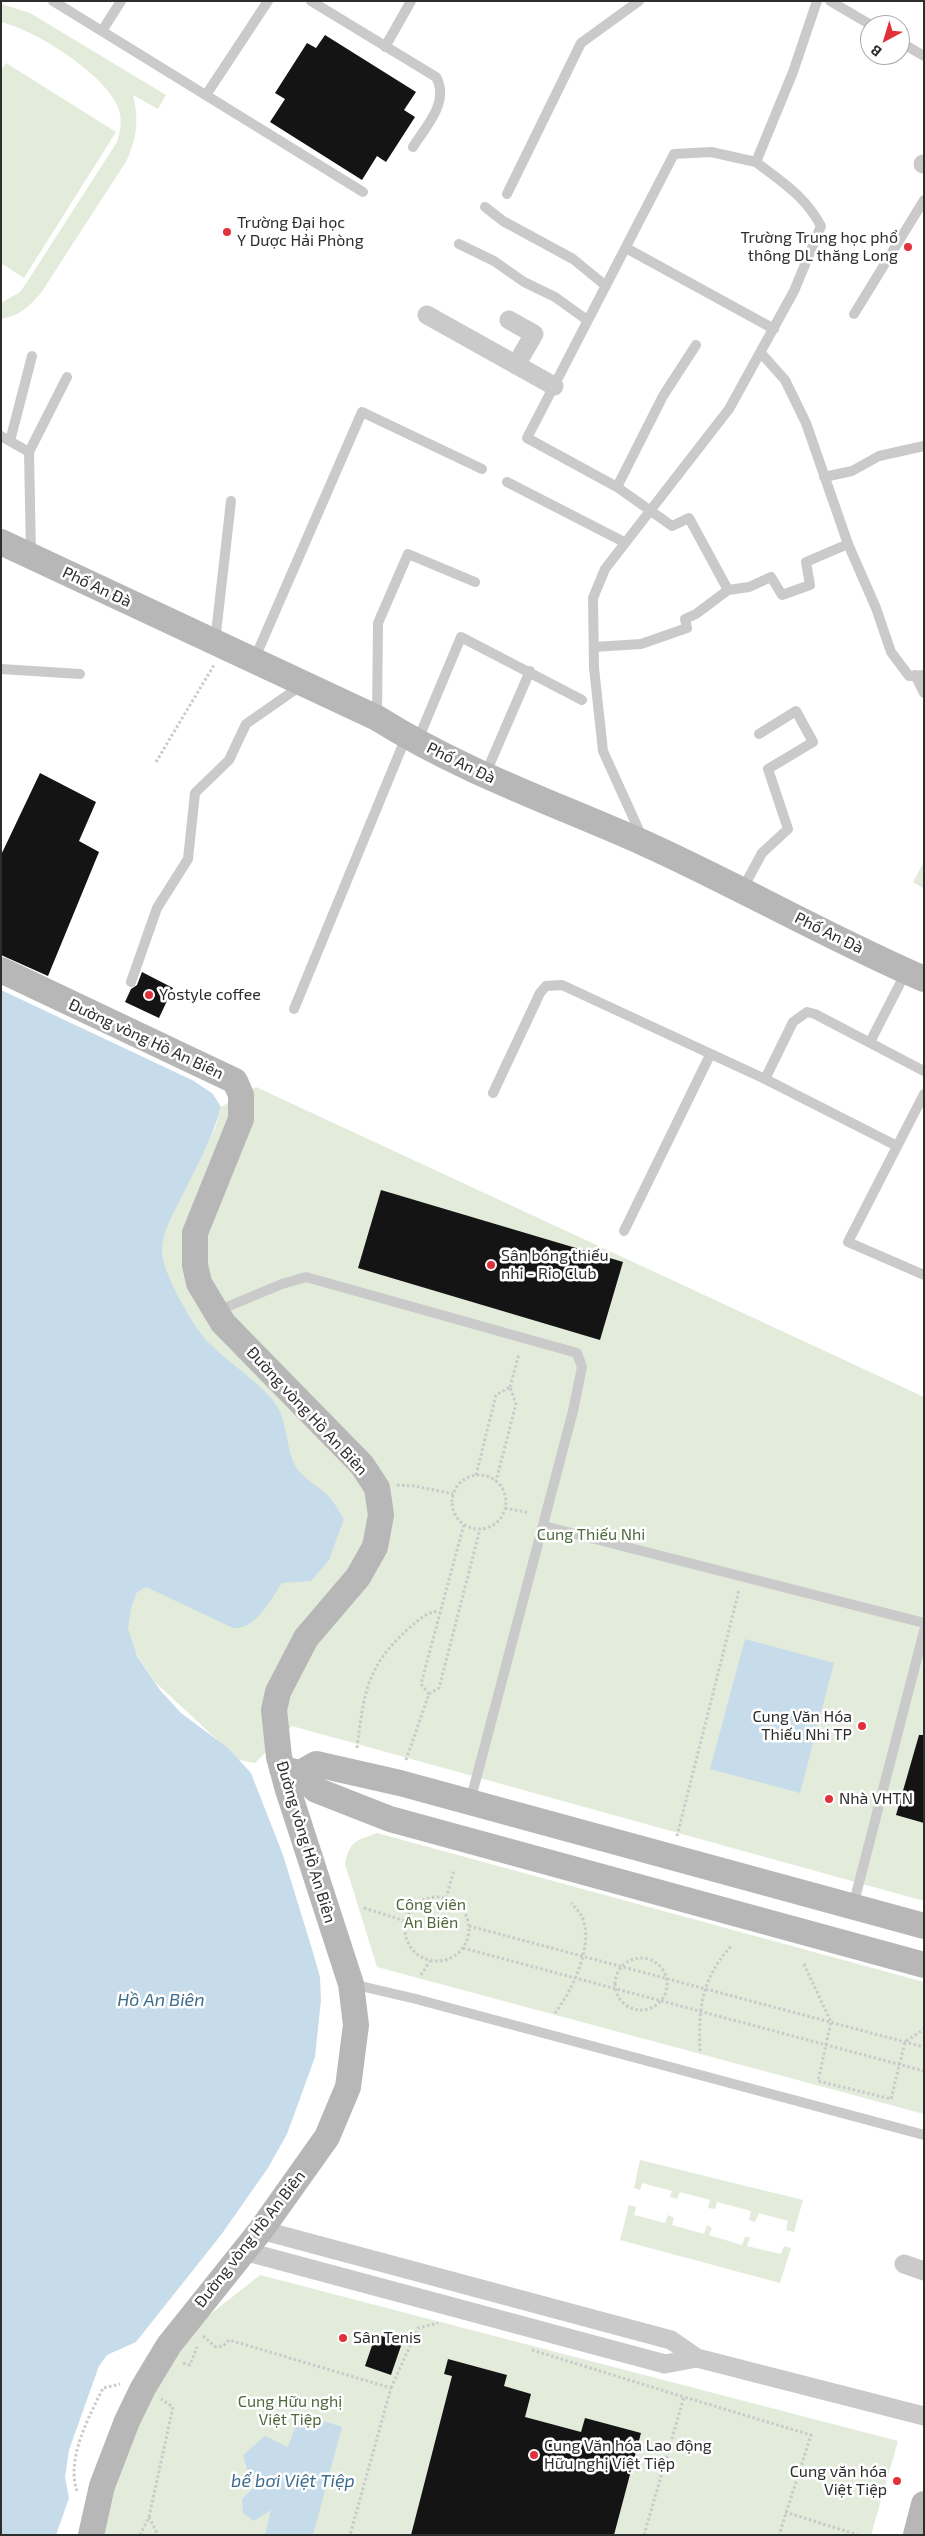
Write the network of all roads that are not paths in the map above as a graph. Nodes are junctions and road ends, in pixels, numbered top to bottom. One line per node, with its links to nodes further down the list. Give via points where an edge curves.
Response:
1 (53, 1): 10 (lane)
2 (121, 1): 10 (lane)
3 (268, 1): 14 (lane)
4 (311, 1): 11 (lane)
5 (411, 1): 11 (lane)
6 (640, 1): 18 (lane, via 580,43)
7 (817, 1): 16 (lane, via 793,72)
8 (830, 1): 9 (lane)
9 (860, 19)
10 (102, 32): 14 (lane)
11 (385, 46): 15 (lane, via 436,77 440,85 442,96 439,105)
12 (910, 48): 13 (lane)
13 (924, 56)
14 (206, 95): 17 (lane)
15 (413, 147)
16 (756, 162): 22 (lane, via 711,152 674,154); 28 (lane, via 811,207 821,226)
17 (363, 192)
18 (507, 194)
19 (924, 200): 25 (lane)
20 (485, 207): 23 (lane, via 503,221 572,259)
21 (459, 244): 27 (lane, via 555,297)
22 (626, 248): 23 (lane); 28 (lane)
23 (606, 286): 27 (lane)
24 (427, 314): 32 (street)
25 (854, 314)
26 (509, 320): 32 (street, via 534,334)
27 (588, 320): 34 (lane)
28 (774, 329): 30 (lane)
29 (696, 345): 41 (lane, via 663,396)
30 (761, 353): 39 (lane, via 785,380 806,422); 43 (lane, via 729,409)
31 (32, 356): 35 (lane)
32 (516, 365): 34 (street)
33 (67, 377): 37 (lane)
34 (554, 386): 41 (lane, via 527,438)
35 (6, 438): 37 (lane)
36 (924, 446): 39 (lane, via 879,456 852,471)
37 (29, 452): 47 (lane)
38 (482, 469): 52 (lane, via 362,412)
39 (824, 477): 46 (lane)
40 (506, 482): 45 (lane)
41 (617, 487): 43 (lane)
42 (231, 500): 50 (lane)
43 (650, 508): 45 (lane); 49 (lane, via 672,526 689,518)
44 (1, 542): 47 (street, Phố An Đà)
45 (624, 542): 51 (lane, via 605,569 593,598)
46 (848, 544): 49 (lane, via 806,562 810,585 782,595 771,577 749,587); 56 (lane, via 891,652 909,676)
47 (31, 556): 50 (street, Phố An Đà)
48 (475, 582): 60 (lane, via 408,554 378,623)
49 (728, 590): 51 (lane, via 685,619 688,628 641,644)
50 (220, 645): 52 (street, Phố An Đà)
51 (594, 647): 64 (lane, via 603,751)
52 (254, 660): 57 (street, Phố An Đà)
53 (1, 669): 55 (lane)
54 (530, 671): 59 (lane); 62 (lane, via 461,638); 63 (lane)
55 (80, 674)
56 (919, 675): 58 (lane)
57 (302, 684): 60 (street, Phố An Đà); 68 (lane, via 246,724 229,760 195,793 188,858 157,908)
58 (924, 693)
59 (582, 700)
60 (377, 718): 62 (street, Phố An Đà)
61 (759, 734): 65 (lane, via 796,710 813,742 768,769 788,829 762,853)
62 (412, 739): 63 (street, Phố An Đà); 69 (lane)
63 (484, 776): 64 (street, Phố An Đà)
64 (644, 843): 65 (street, Phố An Đà)
65 (742, 890): 67 (street, Phố An Đà)
66 (1, 970): 79 (street, Đường vòng Hồ An Biên, via 235,1080 241,1095 241,1119 195,1233 194,1265 199,1283)
67 (915, 975): 70 (lane)
68 (131, 982)
69 (294, 1008)
70 (870, 1042): 72 (lane); 73 (lane, via 806,1012 793,1022)
71 (710, 1054): 73 (lane); 74 (lane, via 554,984 546,986 540,994); 77 (lane)
72 (924, 1070)
73 (765, 1079): 76 (lane)
74 (493, 1093)
75 (924, 1094): 76 (lane)
76 (897, 1146): 78 (lane, via 848,1242)
77 (624, 1231)
78 (924, 1275)
79 (215, 1312): 80 (lane, via 306,1277 577,1353 582,1367); 83 (street, Đường vòng Hồ An Biên, via 362,1465 377,1488 381,1516 375,1548 358,1577 306,1638 278,1692 274,1710)
80 (544, 1526): 81 (lane); 84 (lane)
81 (924, 1623)
82 (924, 1631): 87 (lane)
83 (291, 1771): 84 (street, via 316,1764); 86 (street, via 316,1790 390,1819); 90 (street, Đường vòng Hồ An Biên, via 301,1835)
84 (470, 1802): 85 (street)
85 (676, 1860): 86 (street); 87 (street)
86 (666, 1894): 89 (street)
87 (853, 1907): 88 (street)
88 (924, 1926)
89 (924, 1965)
90 (351, 1984): 91 (lane); 92 (street, Đường vòng Hồ An Biên, via 356,2025 348,2087 327,2137)
91 (924, 2135)
92 (261, 2230): 93 (street, Đường vòng Hồ An Biên); 96 (street)
93 (244, 2251): 97 (street); 103 (street, Đường vòng Hồ An Biên, via 169,2345 143,2388 126,2421 102,2486)
94 (904, 2264): 95 (street)
95 (924, 2271)
96 (442, 2278): 97 (street); 98 (street)
97 (436, 2303): 99 (street)
98 (541, 2305): 99 (street); 100 (street, via 671,2340)
99 (534, 2329): 100 (street, via 665,2364)
100 (697, 2358): 101 (street)
101 (924, 2416)
102 (924, 2504): 104 (street)
103 (91, 2535)
104 (916, 2535)

